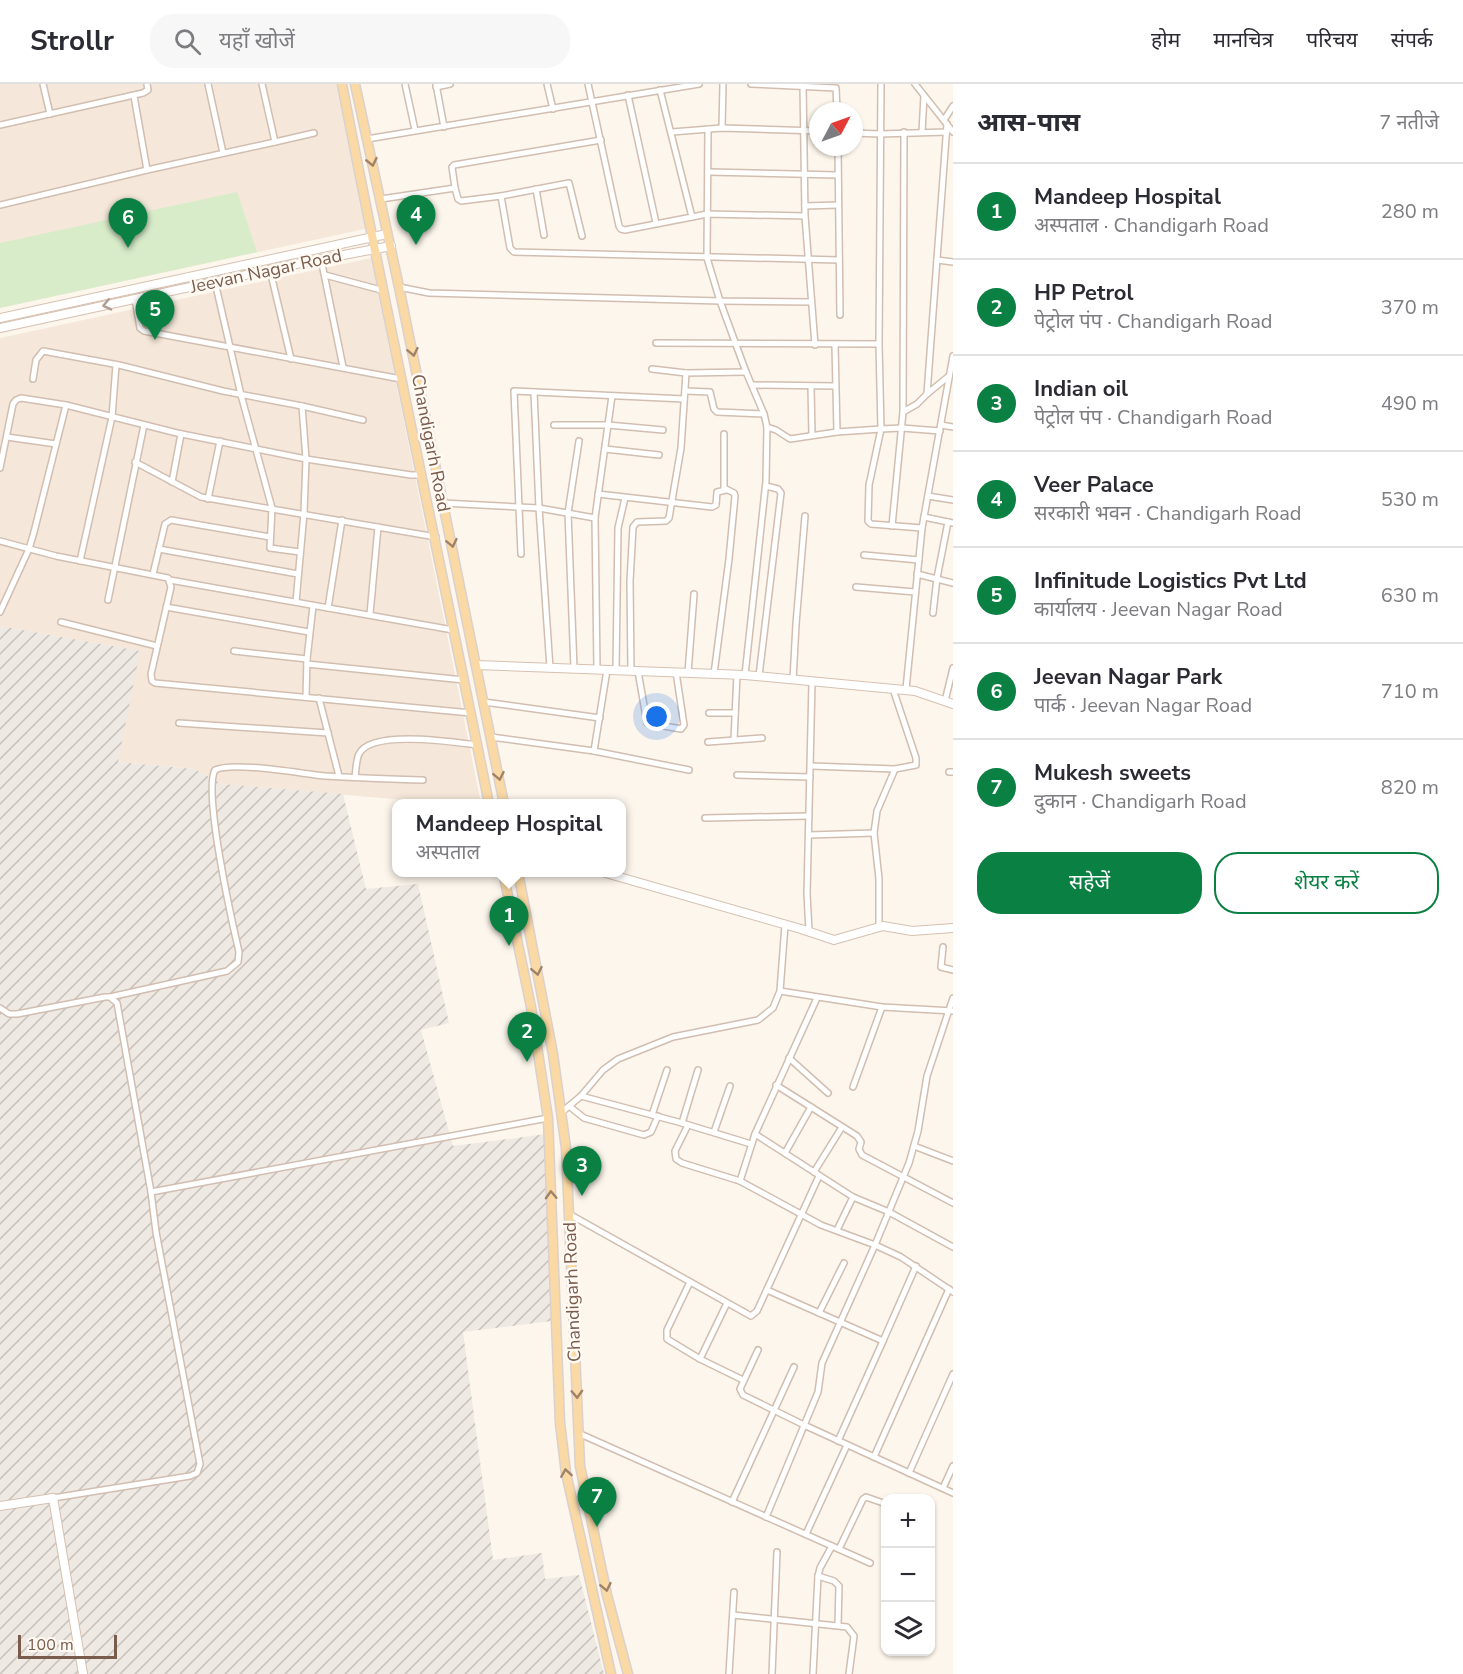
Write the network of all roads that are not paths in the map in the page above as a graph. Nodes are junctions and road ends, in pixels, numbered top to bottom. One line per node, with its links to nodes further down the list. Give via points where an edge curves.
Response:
1 (43, 84): 29 (street)
2 (147, 84): 24 (street, via 147,91)
3 (208, 84): 48 (street)
4 (262, 84): 47 (street)
5 (342, 84): 68 (main road, Chandigarh Road)
6 (355, 84): 45 (main road, Chandigarh Road)
7 (405, 84): 35 (street)
8 (450, 84): 18 (street)
9 (547, 84): 28 (street)
10 (588, 84): 25 (street)
11 (689, 84): 12 (street); 21 (street)
12 (699, 84)
13 (723, 84): 33 (street)
14 (751, 84): 19 (street)
15 (881, 84): 44 (street)
16 (915, 84): 22 (street)
17 (925, 84): 22 (street)
18 (436, 85): 32 (street)
19 (803, 85): 20 (street); 36 (street)
20 (836, 86): 26 (street)
21 (660, 90): 23 (street); 38 (street)
22 (922, 93): 30 (street); 40 (street)
23 (628, 95): 25 (street); 64 (street)
24 (134, 96): 29 (street); 50 (street)
25 (592, 102): 28 (street); 46 (street)
26 (837, 102)
27 (953, 106): 30 (street)
28 (553, 109): 32 (street)
29 (50, 114): 31 (street)
30 (946, 122): 41 (street)
31 (0, 126)
32 (444, 127): 35 (street)
33 (723, 128): 34 (street); 36 (street)
34 (708, 129): 38 (street); 51 (street)
35 (415, 130): 45 (street)
36 (804, 131): 37 (street); 52 (street)
37 (809, 131)
38 (672, 132): 63 (street)
39 (904, 132): 40 (street); 44 (street); 115 (street)
40 (922, 132): 41 (street)
41 (950, 132): 75 (street)
42 (863, 133): 44 (street)
43 (314, 134): 47 (street)
44 (880, 134): 90 (street)
45 (367, 140): 57 (main road, Chandigarh Road, one-way to 57)
46 (601, 140): 54 (street, via 454,165); 64 (street, via 620,228)
47 (275, 142): 48 (street)
48 (223, 153): 50 (street)
49 (838, 156): 53 (street)
50 (147, 170): 59 (street)
51 (708, 172): 52 (street); 61 (street)
52 (804, 175): 53 (street); 60 (street)
53 (837, 175): 58 (street)
54 (454, 188): 56 (street, via 461,201); 57 (street)
55 (536, 189): 56 (street); 66 (street); 67 (street, via 570,184)
56 (501, 196): 71 (street, via 514,252)
57 (381, 199): 65 (main road, Chandigarh Road)
58 (838, 204): 60 (street); 74 (street)
59 (0, 205)
60 (805, 206): 62 (street)
61 (707, 214): 62 (street); 63 (street); 71 (street)
62 (805, 216): 73 (street)
63 (692, 217): 64 (street)
64 (656, 223)
65 (387, 234): 68 (street, Jeevan Nagar Road); 69 (main road, Chandigarh Road)
66 (544, 235)
67 (582, 236)
68 (371, 237): 70 (main road, Chandigarh Road); 86 (street, Jeevan Nagar Road)
69 (391, 246): 70 (street, Jeevan Nagar Road); 80 (main road, Chandigarh Road)
70 (374, 249): 72 (street, Jeevan Nagar Road); 81 (main road, Chandigarh Road)
71 (707, 258): 73 (street); 83 (street)
72 (321, 259): 77 (street, Jeevan Nagar Road); 78 (street)
73 (808, 259): 74 (street); 84 (street)
74 (839, 260): 85 (street)
75 (937, 260): 76 (street); 109 (street)
76 (953, 262)
77 (270, 270): 79 (street, Jeevan Nagar Road); 95 (street)
78 (325, 275): 81 (street); 97 (street)
79 (215, 282): 82 (street, Jeevan Nagar Road); 93 (street)
80 (399, 287): 83 (street, via 429,293); 151 (main road, Chandigarh Road, one-way to 151)
81 (381, 290): 103 (main road, Chandigarh Road)
82 (135, 299): 87 (street, Jeevan Nagar Road, one-way to 87); 93 (street, via 142,330)
83 (720, 301): 84 (street); 89 (street)
84 (811, 302): 91 (street)
85 (840, 315)
86 (0, 318)
87 (0, 328)
88 (656, 343): 89 (street)
89 (735, 343): 91 (street); 100 (street)
90 (879, 344): 92 (street); 126 (street)
91 (815, 345): 92 (street)
92 (835, 345): 105 (street)
93 (229, 346): 95 (street); 110 (street)
94 (953, 356): 101 (street)
95 (291, 359): 97 (street)
96 (116, 365): 102 (street, via 43,351 36,360); 110 (street); 117 (street)
97 (343, 367): 103 (street)
98 (652, 369): 99 (street)
99 (686, 372): 100 (street); 107 (street)
100 (746, 372): 104 (street)
101 (951, 374): 109 (street); 124 (street)
102 (33, 379)
103 (401, 379): 142 (main road, Chandigarh Road)
104 (753, 385): 106 (street); 116 (street)
105 (835, 386): 106 (street); 128 (street)
106 (811, 387): 131 (street)
107 (685, 391): 112 (street); 116 (street, via 711,393 717,412)
108 (534, 392): 111 (street); 153 (street, via 513,392); 155 (street)
109 (927, 394): 115 (street)
110 (241, 395): 114 (street); 136 (street)
111 (612, 396): 112 (street); 121 (street)
112 (684, 399): 152 (street)
113 (66, 405): 117 (street); 132 (street, via 16,400); 135 (street)
114 (302, 406): 118 (street); 139 (street)
115 (903, 412): 123 (street)
116 (764, 414): 122 (street)
117 (112, 417): 119 (street); 175 (street)
118 (363, 420)
119 (144, 425): 129 (street); 140 (street)
120 (554, 425): 121 (street)
121 (608, 425): 127 (street); 137 (street)
122 (767, 427): 131 (street, via 790,439); 144 (street)
123 (902, 428): 124 (street); 126 (street); 163 (street)
124 (940, 428): 125 (street); 147 (street)
125 (953, 428)
126 (881, 429): 128 (street); 163 (street, via 869,485 867,520)
127 (663, 430)
128 (837, 432): 131 (street)
129 (181, 434): 133 (street); 143 (street)
130 (724, 434): 145 (street)
131 (812, 435)
132 (7, 437): 135 (street); 141 (street)
133 (220, 441): 136 (street); 149 (street)
134 (579, 441): 157 (street)
135 (56, 444): 169 (street)
136 (255, 449): 139 (street); 154 (street)
137 (605, 449): 138 (street); 146 (street)
138 (659, 455)
139 (306, 459): 142 (street); 156 (street)
140 (135, 462): 143 (street); 176 (street)
141 (0, 468)
142 (422, 475): 167 (main road, Chandigarh Road)
143 (172, 483): 149 (street)
144 (766, 486): 212 (street); 213 (street, via 781,493)
145 (726, 490): 152 (street, via 717,492 714,507); 211 (street, via 735,496)
146 (598, 494): 148 (street); 160 (street)
147 (928, 496): 150 (street); 159 (street)
148 (625, 498): 152 (street); 207 (street, via 618,528)
149 (208, 499): 154 (street)
150 (953, 500)
151 (443, 503): 153 (street); 201 (main road, Chandigarh Road, one-way to 201)
152 (672, 504): 208 (street, via 667,521 638,522 633,527 630,581)
153 (520, 507): 155 (street); 172 (street)
154 (272, 508): 156 (street); 166 (street)
155 (539, 508): 157 (street); 202 (street)
156 (304, 513): 161 (street); 171 (street)
157 (568, 513): 160 (street); 203 (street)
158 (805, 516): 215 (street)
159 (924, 517): 162 (street); 165 (street)
160 (595, 518): 205 (street)
161 (342, 520): 164 (street); 191 (street)
162 (951, 522): 180 (street)
163 (892, 526): 165 (street)
164 (378, 527): 167 (street); 194 (street)
165 (922, 528): 174 (street)
166 (270, 537): 170 (street, via 171,520 165,524); 171 (street, via 272,549)
167 (436, 537): 196 (main road, Chandigarh Road)
168 (0, 542): 169 (street)
169 (29, 549): 175 (street); 186 (street)
170 (159, 549): 178 (street); 179 (street)
171 (300, 552): 179 (street)
172 (521, 554)
173 (864, 555): 174 (street)
174 (919, 560): 177 (street)
175 (80, 561): 176 (street)
176 (114, 567): 178 (street); 187 (street)
177 (917, 573): 180 (street); 184 (street)
178 (153, 574): 181 (street)
179 (298, 574): 188 (street)
180 (937, 578): 182 (street); 193 (street)
181 (170, 580): 188 (street); 190 (street)
182 (953, 583)
183 (856, 587): 184 (street)
184 (915, 592): 218 (street)
185 (694, 594): 210 (street)
186 (3, 599): 192 (street)
187 (108, 600)
188 (296, 602): 189 (street)
189 (312, 606): 191 (street); 197 (street)
190 (166, 607): 197 (street); 198 (street)
191 (328, 608): 194 (street)
192 (0, 612)
193 (933, 613)
194 (370, 614): 196 (street)
195 (61, 622): 198 (street)
196 (453, 630): 214 (main road, Chandigarh Road)
197 (309, 632): 200 (street)
198 (157, 646): 219 (street, via 150,674 155,683)
199 (234, 651): 200 (street)
200 (307, 662): 214 (street); 219 (street)
201 (477, 665): 202 (street); 221 (main road, Chandigarh Road)
202 (550, 668): 203 (street)
203 (574, 668): 205 (street)
204 (953, 668): 222 (street)
205 (597, 669): 206 (street)
206 (606, 670): 207 (street); 226 (street)
207 (616, 670): 208 (street)
208 (634, 671): 209 (street); 209 (street, via 646,723 681,729 684,725)
209 (676, 672): 210 (street)
210 (688, 673): 211 (street)
211 (714, 674): 212 (street)
212 (741, 675): 213 (street); 225 (street)
213 (759, 676): 215 (street)
214 (464, 680): 223 (main road, Chandigarh Road)
215 (794, 680): 216 (street)
216 (812, 682): 217 (street); 235 (street)
217 (893, 689): 218 (street); 236 (street, via 916,763)
218 (906, 690): 222 (street)
219 (306, 697): 220 (street)
220 (319, 698): 223 (street); 228 (street)
221 (484, 702): 226 (street); 229 (main road, Chandigarh Road)
222 (949, 703)
223 (471, 713): 233 (main road, Chandigarh Road)
224 (709, 713): 225 (street)
225 (735, 713): 231 (street)
226 (600, 718): 234 (street)
227 (179, 723): 228 (street)
228 (328, 733): 239 (street)
229 (491, 737): 234 (street); 244 (main road, Chandigarh Road, one-way to 244)
230 (762, 738): 231 (street)
231 (734, 740): 232 (street)
232 (708, 742)
233 (477, 745): 240 (street, via 408,738 375,742 358,755); 243 (main road, Chandigarh Road)
234 (594, 751): 237 (street)
235 (811, 765): 236 (street); 241 (street)
236 (895, 769): 247 (street, via 877,811)
237 (688, 770)
238 (737, 775): 241 (street)
239 (339, 776): 240 (street); 259 (street, via 245,768 215,770 215,827 238,962 228,971)
240 (355, 777): 242 (street)
241 (810, 777): 245 (street)
242 (423, 780)
243 (488, 799)
244 (503, 799)
245 (809, 816): 246 (street); 248 (street)
246 (705, 818)
247 (874, 833): 248 (street); 253 (street)
248 (809, 835): 255 (street)
249 (504, 877): 276 (main road, Chandigarh Road, via 531,1006)
250 (519, 877): 274 (main road, Chandigarh Road, one-way to 274)
251 (616, 877): 252 (street)
252 (785, 925): 255 (street); 258 (street)
253 (879, 927): 254 (street, via 912,931); 255 (street, via 836,940)
254 (953, 928)
255 (805, 930)
256 (943, 947): 257 (street, via 941,967)
257 (953, 970)
258 (780, 991): 260 (street); 272 (street, via 775,1005 762,1018 673,1037 630,1053 603,1070)
259 (110, 997): 263 (street, via 17,1014); 288 (street, via 119,1008)
260 (817, 998): 262 (street); 265 (street)
261 (953, 998): 264 (street)
262 (882, 1007): 264 (street); 270 (street)
263 (0, 1008)
264 (951, 1011): 282 (street, via 927,1076)
265 (789, 1058): 268 (street); 271 (street)
266 (667, 1070): 275 (street)
267 (698, 1070): 277 (street)
268 (776, 1085): 273 (street); 280 (street)
269 (730, 1086): 279 (street)
270 (853, 1087)
271 (828, 1093)
272 (581, 1096): 274 (street); 275 (street)
273 (811, 1107): 278 (street); 283 (street)
274 (566, 1109): 275 (street, via 644,1135 651,1132); 292 (main road, Chandigarh Road)
275 (655, 1116): 277 (street)
276 (548, 1118): 288 (street); 338 (main road, Chandigarh Road, one-way to 276, via 566,1473 560,1423)
277 (685, 1124): 279 (street); 287 (street, via 676,1159)
278 (842, 1127): 285 (street); 286 (street, via 860,1139 862,1155)
279 (714, 1132): 281 (street)
280 (755, 1134): 281 (street); 283 (street)
281 (751, 1144): 287 (street)
282 (914, 1146): 284 (street); 286 (street)
283 (785, 1153): 285 (street)
284 (953, 1161)
285 (816, 1174): 289 (street); 293 (street)
286 (904, 1178): 290 (street); 291 (street)
287 (740, 1181): 293 (street)
288 (151, 1192): 321 (street, via 200,1469 190,1476)
289 (853, 1197): 291 (street); 294 (street)
290 (953, 1203)
291 (889, 1212): 295 (street); 296 (street)
292 (569, 1214): 299 (street); 313 (main road, Chandigarh Road, one-way to 313)
293 (801, 1215): 294 (street); 300 (street)
294 (837, 1230): 295 (street)
295 (875, 1245): 298 (street); 304 (street)
296 (953, 1247)
297 (844, 1263): 303 (street)
298 (916, 1266): 301 (street); 305 (street)
299 (690, 1282): 302 (street); 307 (street, via 666,1335 672,1343)
300 (767, 1290): 302 (street, via 751,1316); 303 (street)
301 (951, 1290): 316 (street)
302 (727, 1303): 307 (street)
303 (819, 1313): 304 (street)
304 (839, 1321): 305 (street); 312 (street)
305 (883, 1341): 314 (street)
306 (758, 1350): 310 (street)
307 (700, 1359): 310 (street)
308 (794, 1367): 311 (street)
309 (953, 1374): 318 (street)
310 (743, 1380): 311 (street, via 743,1395)
311 (775, 1411): 312 (street); 322 (street)
312 (804, 1425): 314 (street); 325 (street)
313 (578, 1433): 322 (street); 339 (main road, Chandigarh Road, one-way to 339, via 580,1467)
314 (838, 1441): 315 (street)
315 (847, 1445): 316 (street); 326 (street)
316 (874, 1457): 318 (street)
317 (953, 1466): 319 (street)
318 (909, 1473): 319 (street)
319 (943, 1488): 320 (street)
320 (953, 1493)
321 (53, 1498): 324 (street); 337 (street)
322 (732, 1502): 325 (street)
323 (881, 1502): 328 (street, via 872,1497 863,1499)
324 (0, 1506)
325 (766, 1517): 326 (street)
326 (806, 1534): 327 (street)
327 (832, 1546): 328 (street); 331 (street)
328 (839, 1549): 330 (street)
329 (777, 1552): 334 (street)
330 (870, 1563)
331 (818, 1575): 335 (street); 336 (street, via 839,1587)
332 (734, 1592): 333 (street)
333 (733, 1615): 334 (street); 340 (street)
334 (774, 1619): 335 (street); 341 (street)
335 (816, 1623): 336 (street); 342 (street)
336 (838, 1625): 343 (street, via 847,1627 854,1636)
337 (83, 1674)
338 (611, 1674)
339 (628, 1674)
340 (729, 1674)
341 (772, 1674)
342 (813, 1674)
343 (849, 1674)

